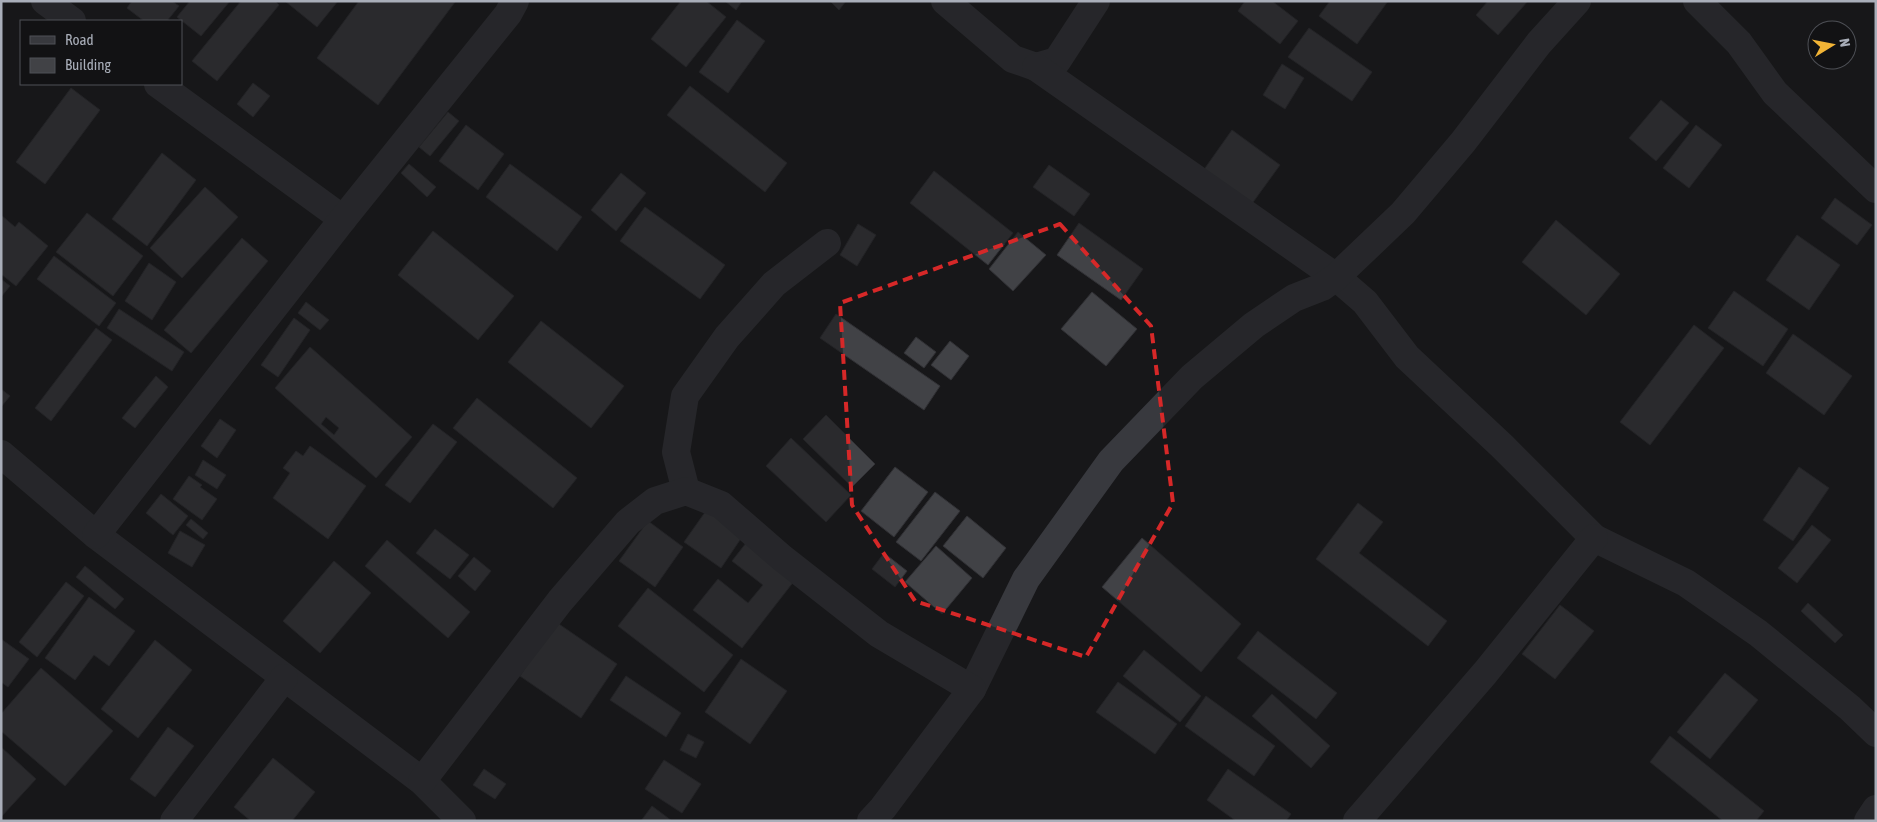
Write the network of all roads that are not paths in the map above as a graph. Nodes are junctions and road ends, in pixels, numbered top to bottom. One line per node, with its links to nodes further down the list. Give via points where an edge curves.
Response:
1 (45, 1): 7 (street)
2 (515, 1): 11 (street, via 508,14)
3 (945, 1): 8 (street, via 1013,59)
4 (1096, 1): 8 (street, via 1057,61)
5 (1577, 1): 13 (street, via 1538,44 1463,142 1403,213)
6 (1697, 1): 10 (street, via 1739,43 1775,93)
7 (71, 20)
8 (1036, 67): 13 (street)
9 (159, 85): 11 (street)
10 (1876, 189)
11 (343, 220): 16 (street)
12 (827, 243): 15 (street, via 774,284 727,337 685,396 676,452)
13 (1336, 277): 17 (street, via 1365,302 1407,357); 19 (street, via 1322,287 1294,298 1254,325 1192,377 1111,461 1026,579)
14 (1, 454): 16 (street)
15 (686, 491): 19 (street, via 721,505 879,634); 21 (street, via 655,501 628,522 560,601)
16 (96, 535): 18 (street)
17 (1594, 538): 20 (street, via 1686,583 1758,633); 26 (street, via 1485,673)
18 (284, 678): 21 (street); 23 (street)
19 (972, 689): 25 (street)
20 (1876, 733)
21 (422, 781): 24 (street)
22 (1876, 809): 27 (street)
23 (174, 821)
24 (462, 821)
25 (871, 821)
26 (1357, 821)
27 (1868, 821)

